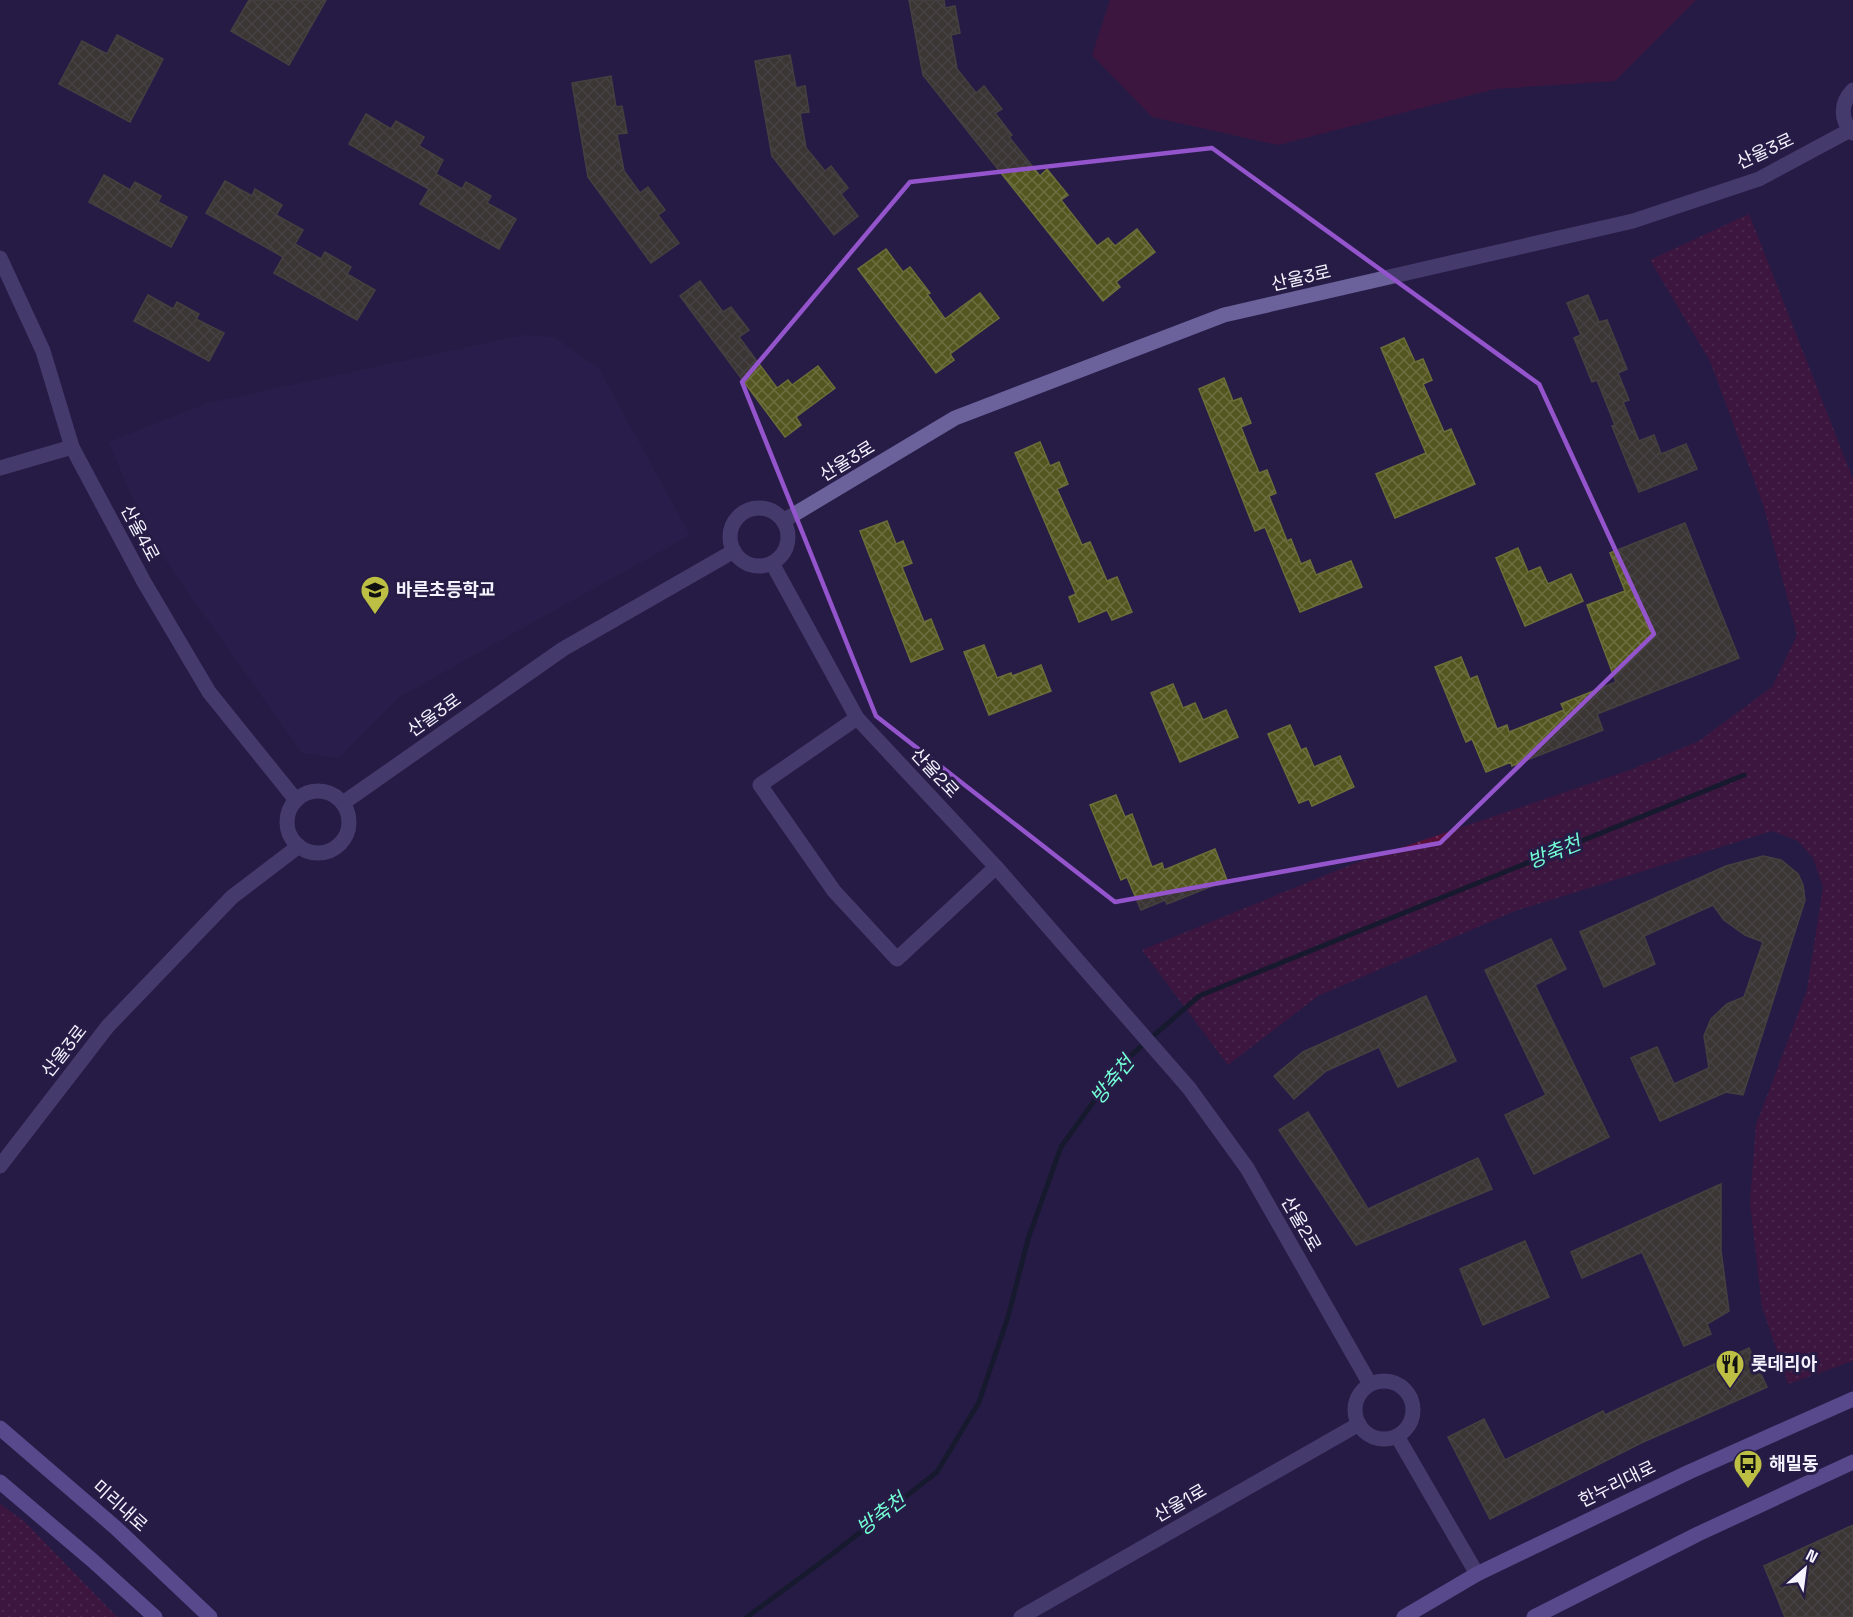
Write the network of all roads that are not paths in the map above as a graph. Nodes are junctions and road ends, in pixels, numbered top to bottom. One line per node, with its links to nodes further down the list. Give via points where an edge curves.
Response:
1 (1853, 90): 2 (street, via 1843,113)
2 (1851, 131): 6 (street, 산울3로, via 1759,179 1633,221 1224,315 956,418)
3 (0, 258): 4 (street, 산울4로, via 43,351)
4 (72, 447): 5 (street); 10 (street, 산울4로, via 208,692)
5 (0, 468)
6 (783, 522): 7 (street, via 760,508 743,513 732,528); 8 (street, via 788,539 786,549)
7 (734, 551): 8 (street, via 753,566); 11 (street, 산울3로, via 563,649)
8 (772, 563): 9 (street, 산울2로)
9 (857, 718): 13 (street, 산울2로); 13 (street, via 760,785 834,891 897,959)
10 (296, 800): 11 (street, via 322,791); 12 (street, via 287,822)
11 (342, 803): 12 (street, via 350,819 345,839 338,846 320,854)
12 (298, 846): 14 (street, 산울3로, via 232,897 108,1026)
13 (996, 867): 15 (street, 산울2로, via 1189,1088 1247,1168)
14 (0, 1166)
15 (1370, 1384): 17 (street, via 1356,1400 1354,1409); 19 (street, via 1396,1383 1410,1396 1413,1414)
16 (1853, 1399): 22 (street, 한누리대로, via 1689,1472)
17 (1359, 1424): 19 (street, via 1377,1438); 25 (street, 산울1로)
18 (0, 1428): 24 (street, 미리내로, via 116,1528)
19 (1397, 1436): 22 (street)
20 (1853, 1462): 27 (street)
21 (0, 1482): 23 (street)
22 (1477, 1574): 26 (street, 한누리대로)
23 (155, 1617)
24 (210, 1617)
25 (1021, 1617)
26 (1404, 1617)
27 (1534, 1617)

